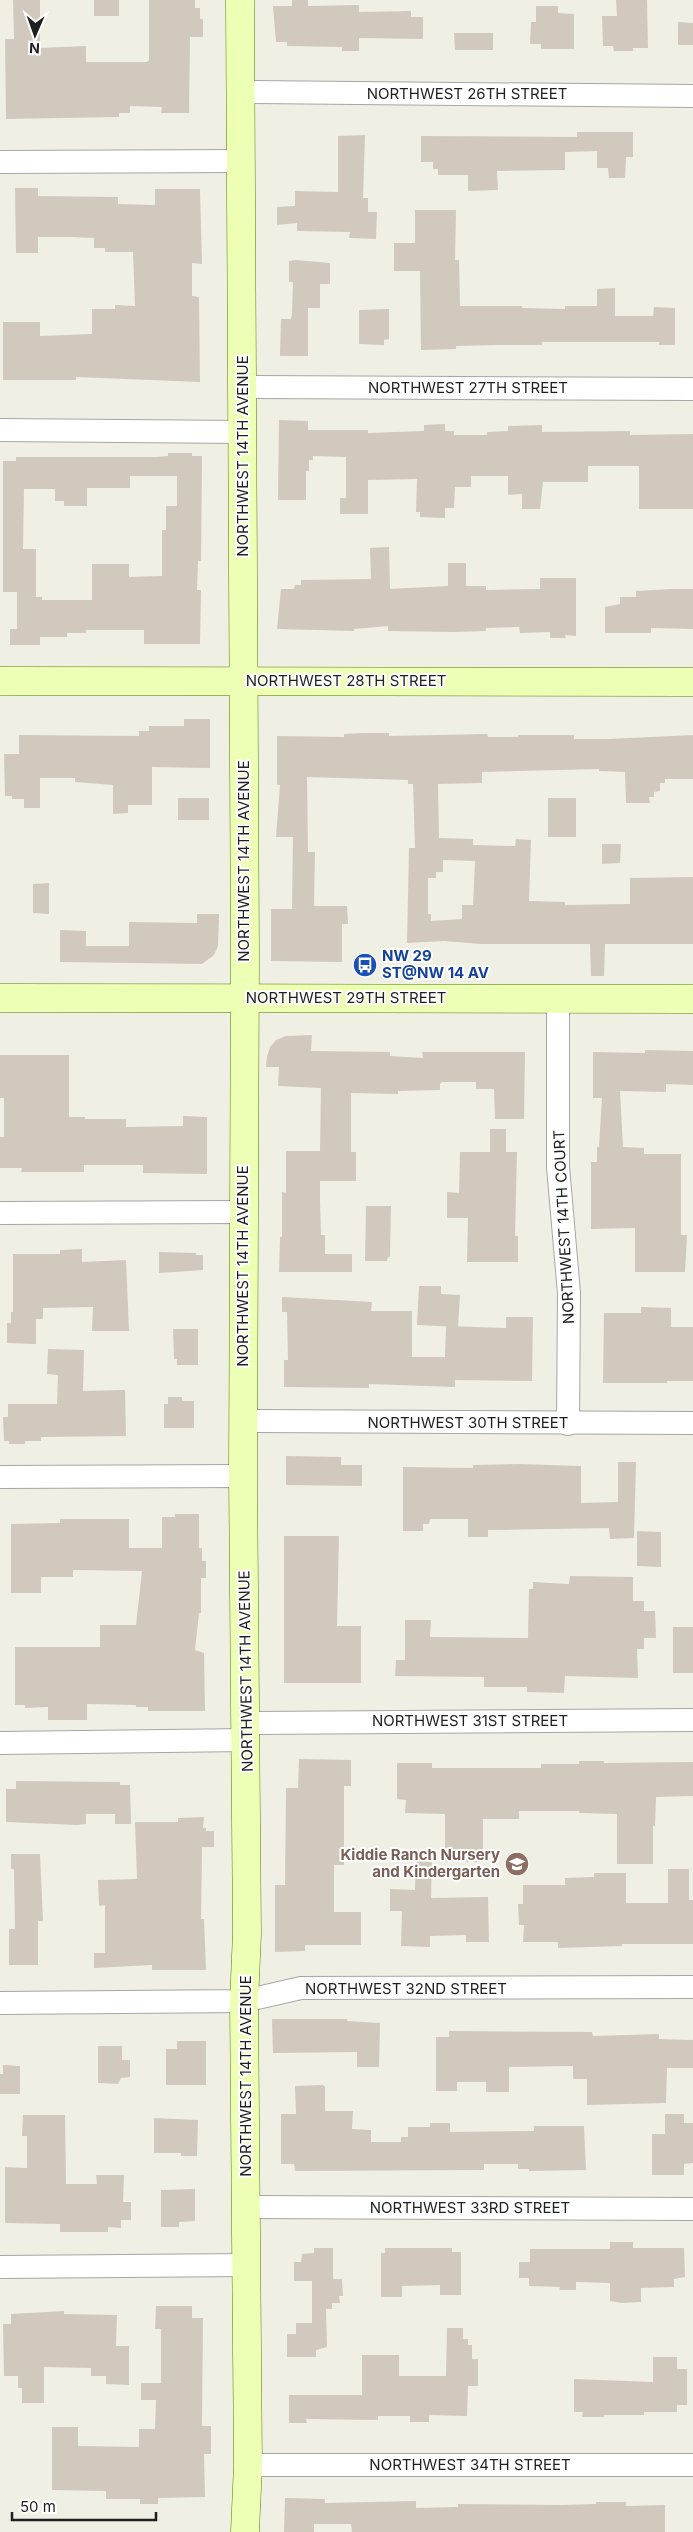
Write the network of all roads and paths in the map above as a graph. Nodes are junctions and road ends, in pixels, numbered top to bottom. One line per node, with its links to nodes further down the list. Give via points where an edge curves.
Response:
1 (240, 0): 2 (street, NORTHWEST 14TH AVENUE)
2 (241, 92): 3 (street, NORTHWEST 26TH STREET); 4 (street, NORTHWEST 14TH AVENUE)
3 (693, 96)
4 (241, 161): 5 (street); 6 (street, NORTHWEST 14TH AVENUE)
5 (0, 162)
6 (242, 387): 7 (street, NORTHWEST 27TH STREET); 9 (street, NORTHWEST 14TH AVENUE)
7 (693, 389)
8 (0, 430): 9 (street)
9 (243, 432): 10 (street, NORTHWEST 14TH AVENUE)
10 (243, 680): 11 (street, NORTHWEST 28TH STREET); 12 (street, NORTHWEST 28TH STREET); 14 (street, NORTHWEST 14TH AVENUE)
11 (0, 681)
12 (693, 682)
13 (0, 998): 14 (street, NORTHWEST 29TH STREET)
14 (244, 998): 15 (street, NORTHWEST 29TH STREET); 17 (street, NORTHWEST 14TH AVENUE)
15 (558, 999): 16 (street, NORTHWEST 29TH STREET); 21 (street, NORTHWEST 14TH COURT, via 558,1167 570,1302)
16 (693, 999)
17 (242, 1212): 18 (street); 19 (street, NORTHWEST 14TH AVENUE)
18 (0, 1213)
19 (243, 1422): 21 (street, NORTHWEST 30TH STREET); 22 (street, NORTHWEST 14TH AVENUE)
20 (693, 1423): 21 (street, NORTHWEST 30TH STREET)
21 (568, 1424)
22 (243, 1476): 23 (street); 25 (street, NORTHWEST 14TH AVENUE)
23 (0, 1477)
24 (693, 1720): 25 (street, NORTHWEST 31ST STREET)
25 (247, 1731): 26 (street, NORTHWEST 31ST STREET); 28 (street, NORTHWEST 14TH AVENUE)
26 (0, 1743)
27 (693, 1988): 28 (street, NORTHWEST 32ND STREET, via 301,1988)
28 (244, 2001): 29 (street, NORTHWEST 32ND STREET); 30 (street, NORTHWEST 14TH AVENUE)
29 (0, 2003)
30 (247, 2207): 31 (street, NORTHWEST 33RD STREET); 32 (street, NORTHWEST 14TH AVENUE)
31 (693, 2210)
32 (246, 2265): 33 (street); 34 (street, NORTHWEST 14TH AVENUE)
33 (0, 2267)
34 (248, 2464): 35 (street, NORTHWEST 34TH STREET); 36 (street, NORTHWEST 14TH AVENUE)
35 (693, 2464)
36 (245, 2532)

